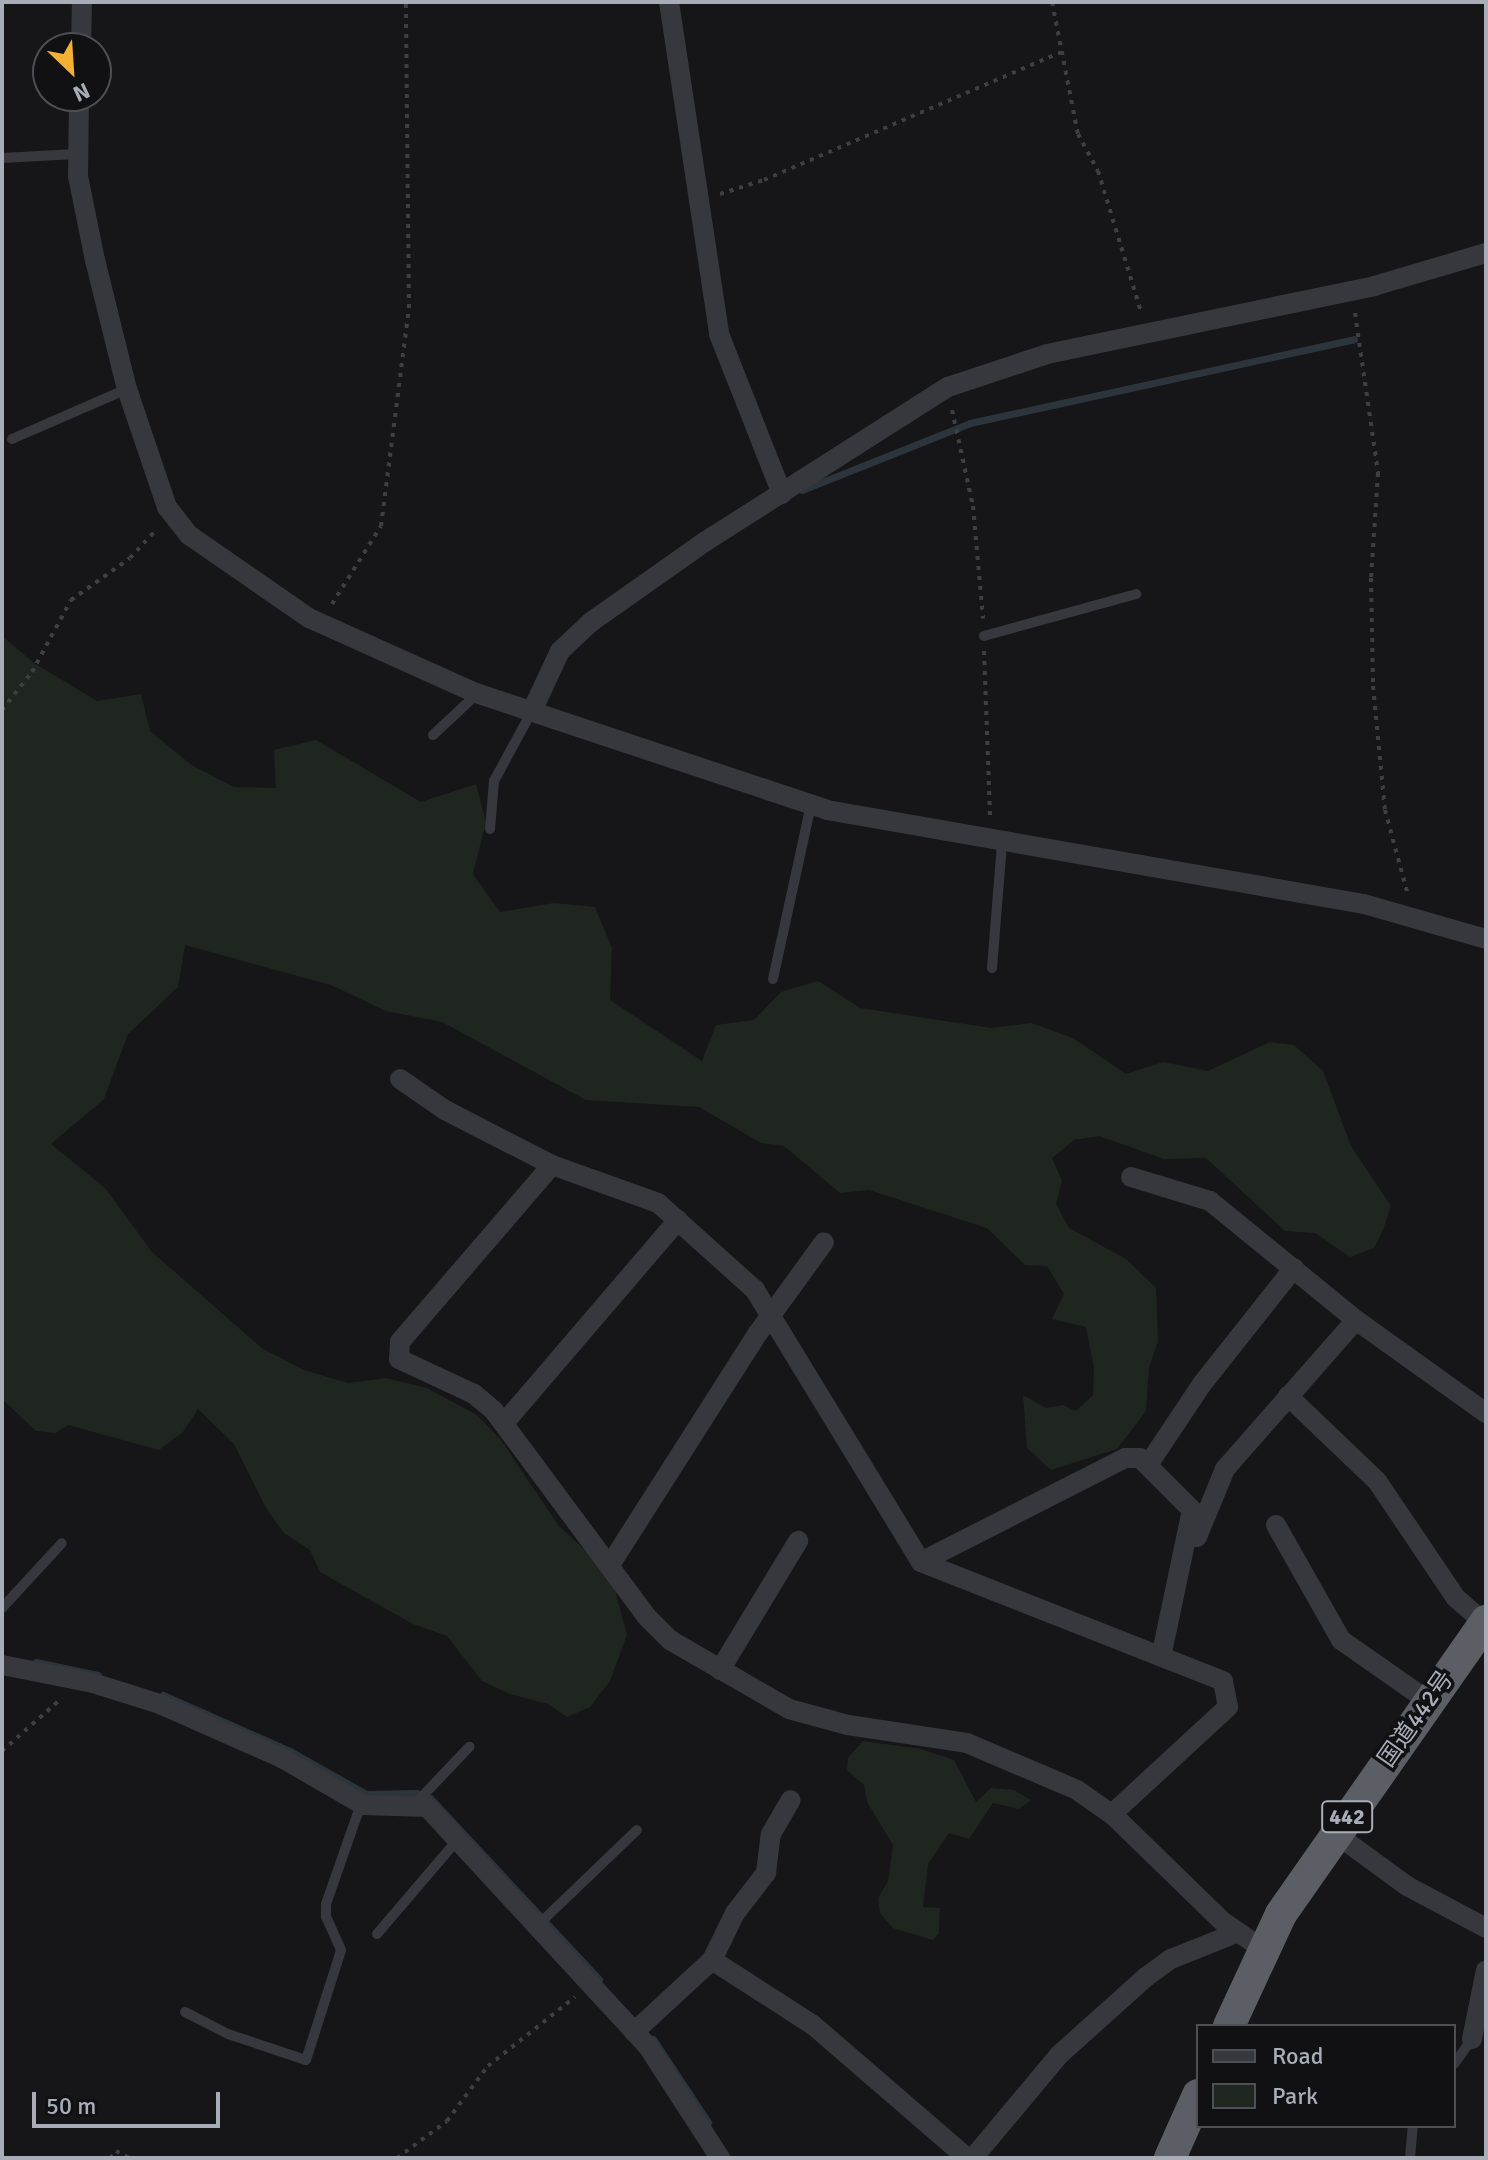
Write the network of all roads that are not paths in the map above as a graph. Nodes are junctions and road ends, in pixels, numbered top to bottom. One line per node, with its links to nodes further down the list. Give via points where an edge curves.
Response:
1 (82, 2): 3 (street)
2 (669, 2): 10 (street, via 721,343)
3 (81, 32)
4 (78, 112): 5 (street)
5 (77, 154): 6 (lane); 8 (street, via 95,260)
6 (2, 158)
7 (1486, 253): 10 (street, via 1352,291 1047,354 948,387)
8 (127, 389): 9 (lane); 13 (street, via 171,514 189,535 320,623)
9 (12, 439)
10 (782, 494): 14 (street, via 662,570 578,633 553,662)
11 (1136, 594): 12 (lane)
12 (984, 636)
13 (478, 693): 14 (street); 15 (lane)
14 (532, 711): 16 (street); 17 (lane, via 494,781)
15 (433, 735)
16 (811, 804): 18 (street); 23 (lane)
17 (490, 829)
18 (996, 842): 20 (street); 22 (lane)
19 (1486, 924): 20 (street)
20 (1465, 929): 21 (street)
21 (1486, 939)
22 (992, 968)
23 (773, 979)
24 (400, 1079): 25 (street, via 445,1110)
25 (552, 1165): 27 (street, via 643,1196); 34 (street, via 396,1348 405,1365 474,1394)
26 (1131, 1177): 29 (street, via 1210,1201)
27 (678, 1220): 30 (street, via 755,1290); 34 (street)
28 (824, 1242): 30 (street)
29 (1294, 1268): 31 (street); 35 (street, via 1202,1384)
30 (774, 1315): 40 (street); 41 (street)
31 (1356, 1320): 32 (street); 33 (street)
32 (1288, 1396): 39 (street, via 1225,1469 1195,1544); 43 (street, via 1387,1493 1456,1598)
33 (1486, 1413)
34 (505, 1422): 41 (street)
35 (1148, 1465): 39 (street, via 1190,1504); 40 (street, via 1140,1458 1125,1458)
36 (1276, 1525): 47 (street, via 1341,1640)
37 (798, 1541): 46 (street)
38 (62, 1543): 42 (lane)
39 (1186, 1550): 44 (street)
40 (921, 1562): 44 (street)
41 (610, 1565): 46 (street, via 660,1632)
42 (2, 1608)
43 (1485, 1622): 47 (highway, 国道442号 / 442)
44 (1161, 1657): 52 (street, via 1223,1681 1228,1707)
45 (2, 1665): 50 (street, via 71,1678 187,1715 282,1758)
46 (720, 1670): 52 (street, via 805,1715 948,1738 1005,1757 1077,1790)
47 (1428, 1701): 54 (highway, 国道442号 / 442)
48 (469, 1747): 51 (lane)
49 (791, 1800): 61 (street, via 771,1834 766,1873 735,1913)
50 (361, 1804): 51 (street); 63 (lane, via 326,1904 326,1917 341,1950 306,2060 228,2034)
51 (413, 1805): 55 (street, via 436,1814)
52 (1112, 1814): 58 (street)
53 (637, 1830): 57 (lane)
54 (1336, 1834): 56 (street, via 1407,1886); 60 (highway, 国道442号 / 442, via 1281,1914)
55 (458, 1839): 57 (street); 59 (lane)
56 (1484, 1923)
57 (538, 1925): 65 (street)
58 (1236, 1933): 60 (street); 72 (street, via 1171,1959 1146,1977 1059,2055)
59 (377, 1934)
60 (1264, 1950): 64 (highway, 国道442号 / 442)
61 (712, 1960): 65 (street); 71 (street, via 813,2025)
62 (1486, 1970): 66 (street)
63 (185, 2012)
64 (1230, 2024)
65 (634, 2032): 70 (street, via 670,2077)
66 (1472, 2039): 67 (lane)
67 (1456, 2061)
68 (1196, 2100): 73 (highway)
69 (1413, 2128): 74 (lane)
70 (720, 2158)
71 (967, 2158)
72 (973, 2158)
73 (1170, 2158)
74 (1410, 2158)

